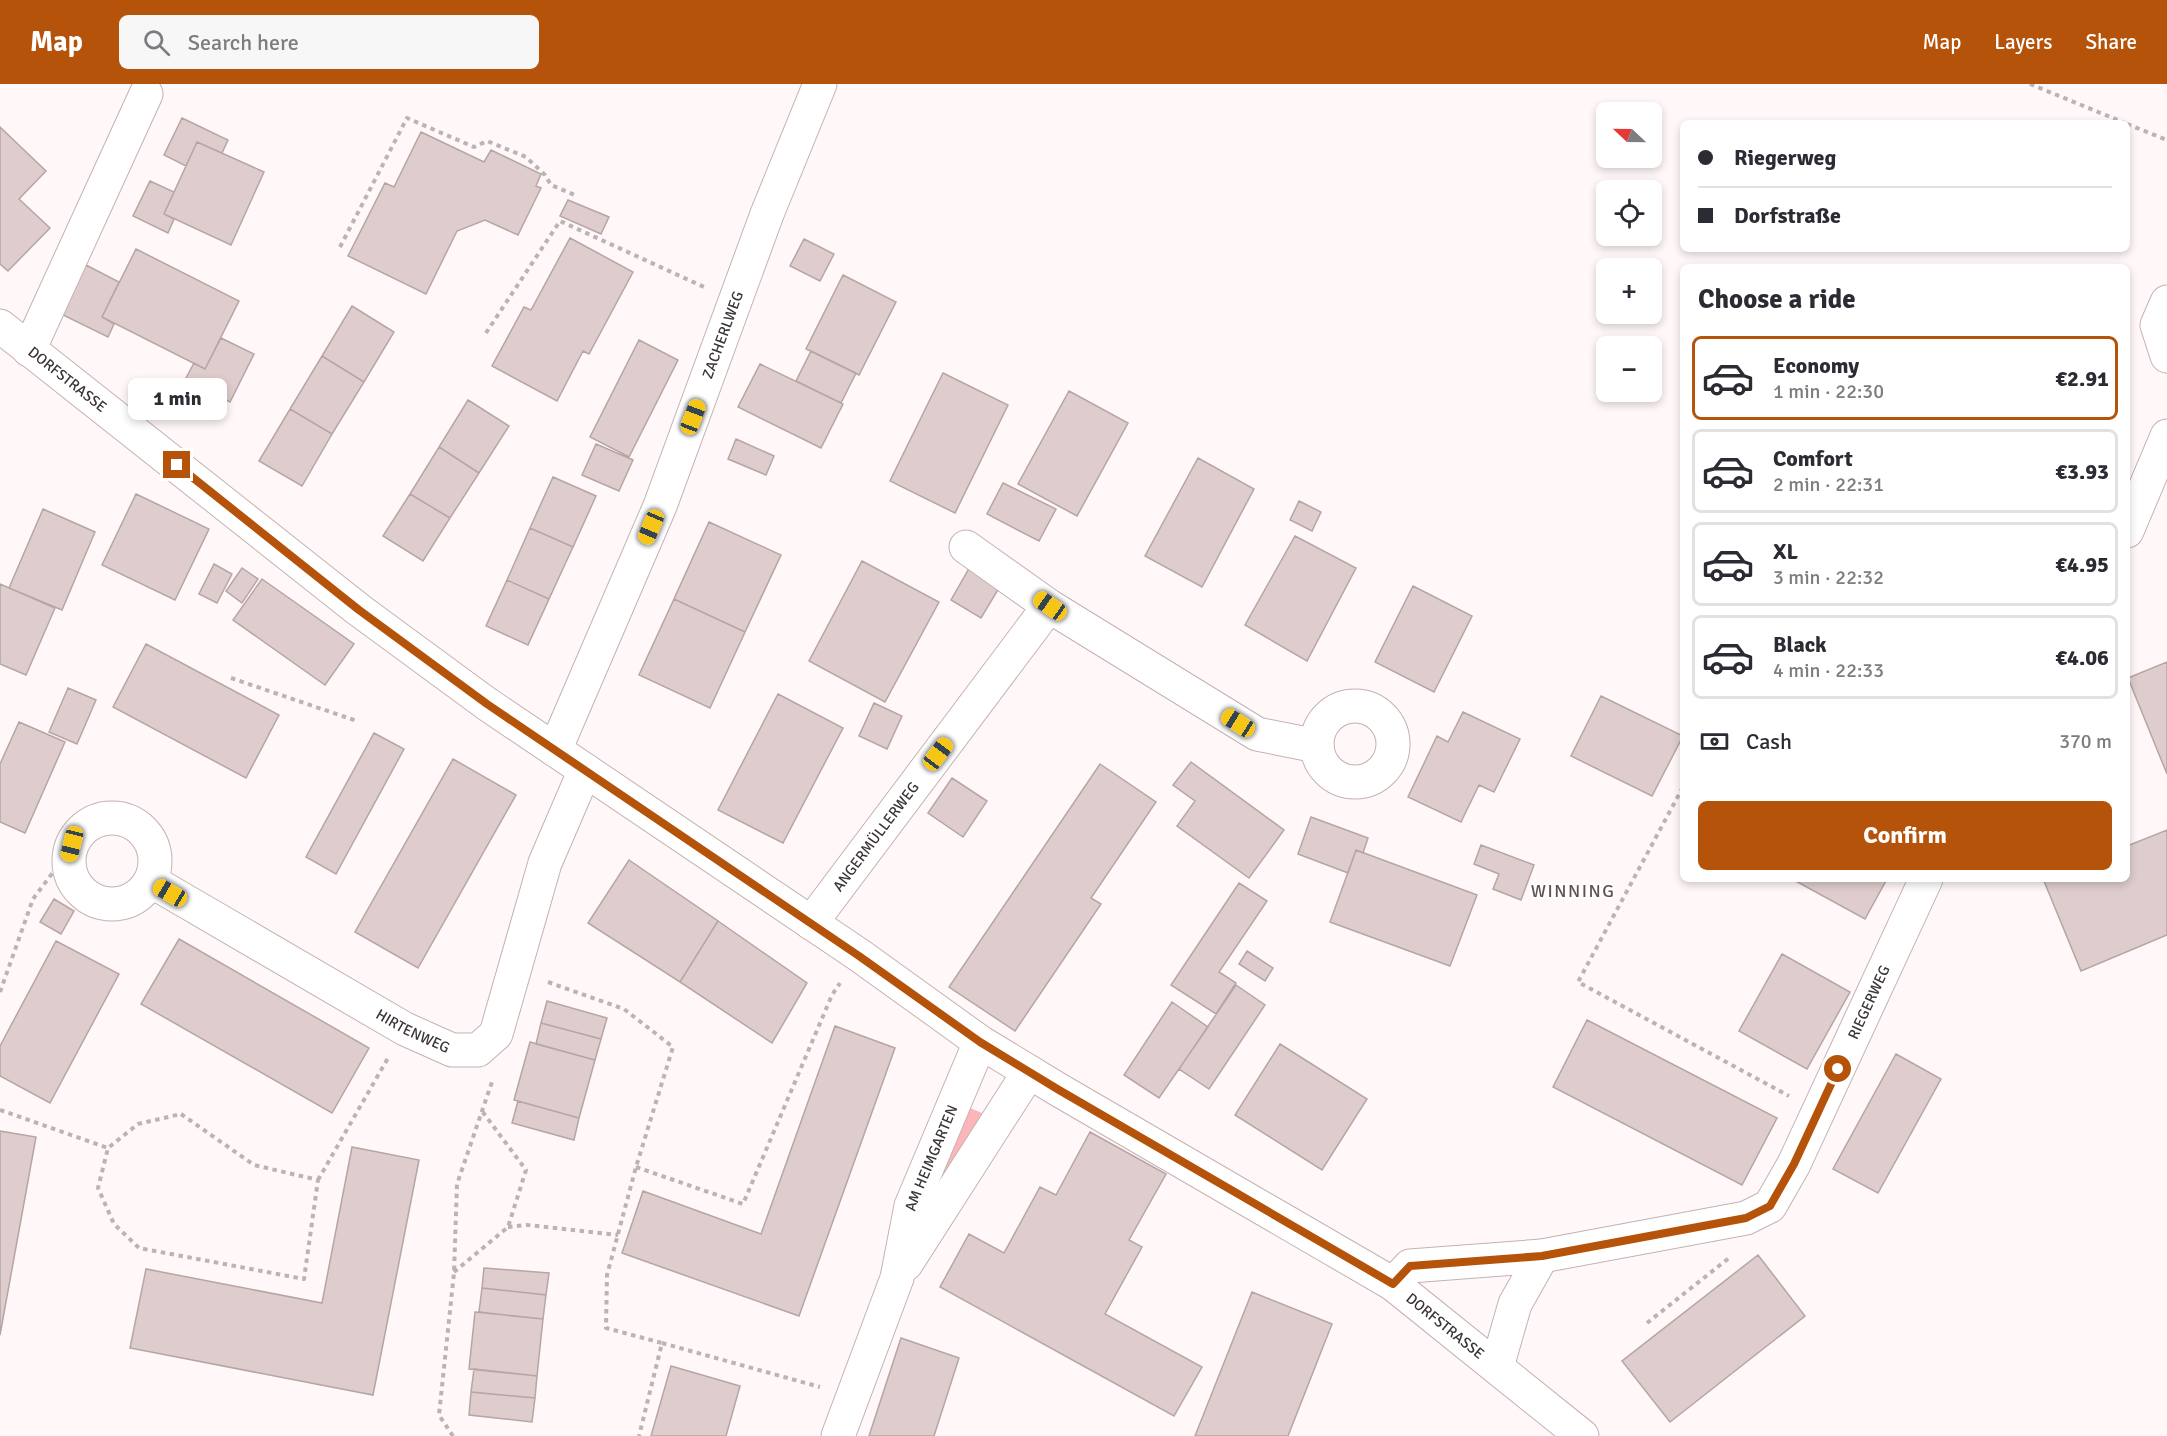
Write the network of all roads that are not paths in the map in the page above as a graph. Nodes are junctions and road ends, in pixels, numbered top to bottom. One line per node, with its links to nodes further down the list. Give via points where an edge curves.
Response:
1 (820, 84): 12 (street, ZACHERLWEG, via 767,214 660,506)
2 (146, 94): 5 (street)
3 (2167, 302): 6 (street, via 2157,326)
4 (0, 326): 5 (street, DORFSTRASSE)
5 (29, 350): 12 (street, DORFSTRASSE, via 359,610)
6 (2167, 356)
7 (2167, 436): 8 (street)
8 (2130, 524)
9 (966, 547): 10 (street)
10 (1050, 606): 11 (street, via 1257,734); 16 (street, ANGERMÜLLERWEG)
11 (1317, 746)
12 (555, 750): 13 (street, DORFSTRASSE)
13 (585, 770): 14 (street, HIRTENWEG, via 545,862 496,1034 478,1050 452,1050 405,1029); 16 (street, DORFSTRASSE)
14 (151, 881): 14 (street, via 129,901 100,903 77,886 69,858 72,844 90,823 103,818 124,819 142,829 151,841 156,868)
15 (1925, 882): 19 (street, RIEGERWEG, via 1794,1164 1770,1206 1746,1218)
16 (811, 923): 17 (street, DORFSTRASSE)
17 (980, 1042): 18 (street, DORFSTRASSE); 20 (street, AM HEIMGARTEN, via 911,1206)
18 (1029, 1072): 20 (street, AM HEIMGARTEN); 21 (street, DORFSTRASSE)
19 (1542, 1256): 21 (street, RIEGERWEG, via 1410,1266); 22 (street, via 1515,1304)
20 (897, 1278): 23 (street, AM HEIMGARTEN)
21 (1393, 1284): 22 (street, DORFSTRASSE)
22 (1497, 1367): 24 (street, DORFSTRASSE)
23 (838, 1436)
24 (1582, 1436)

